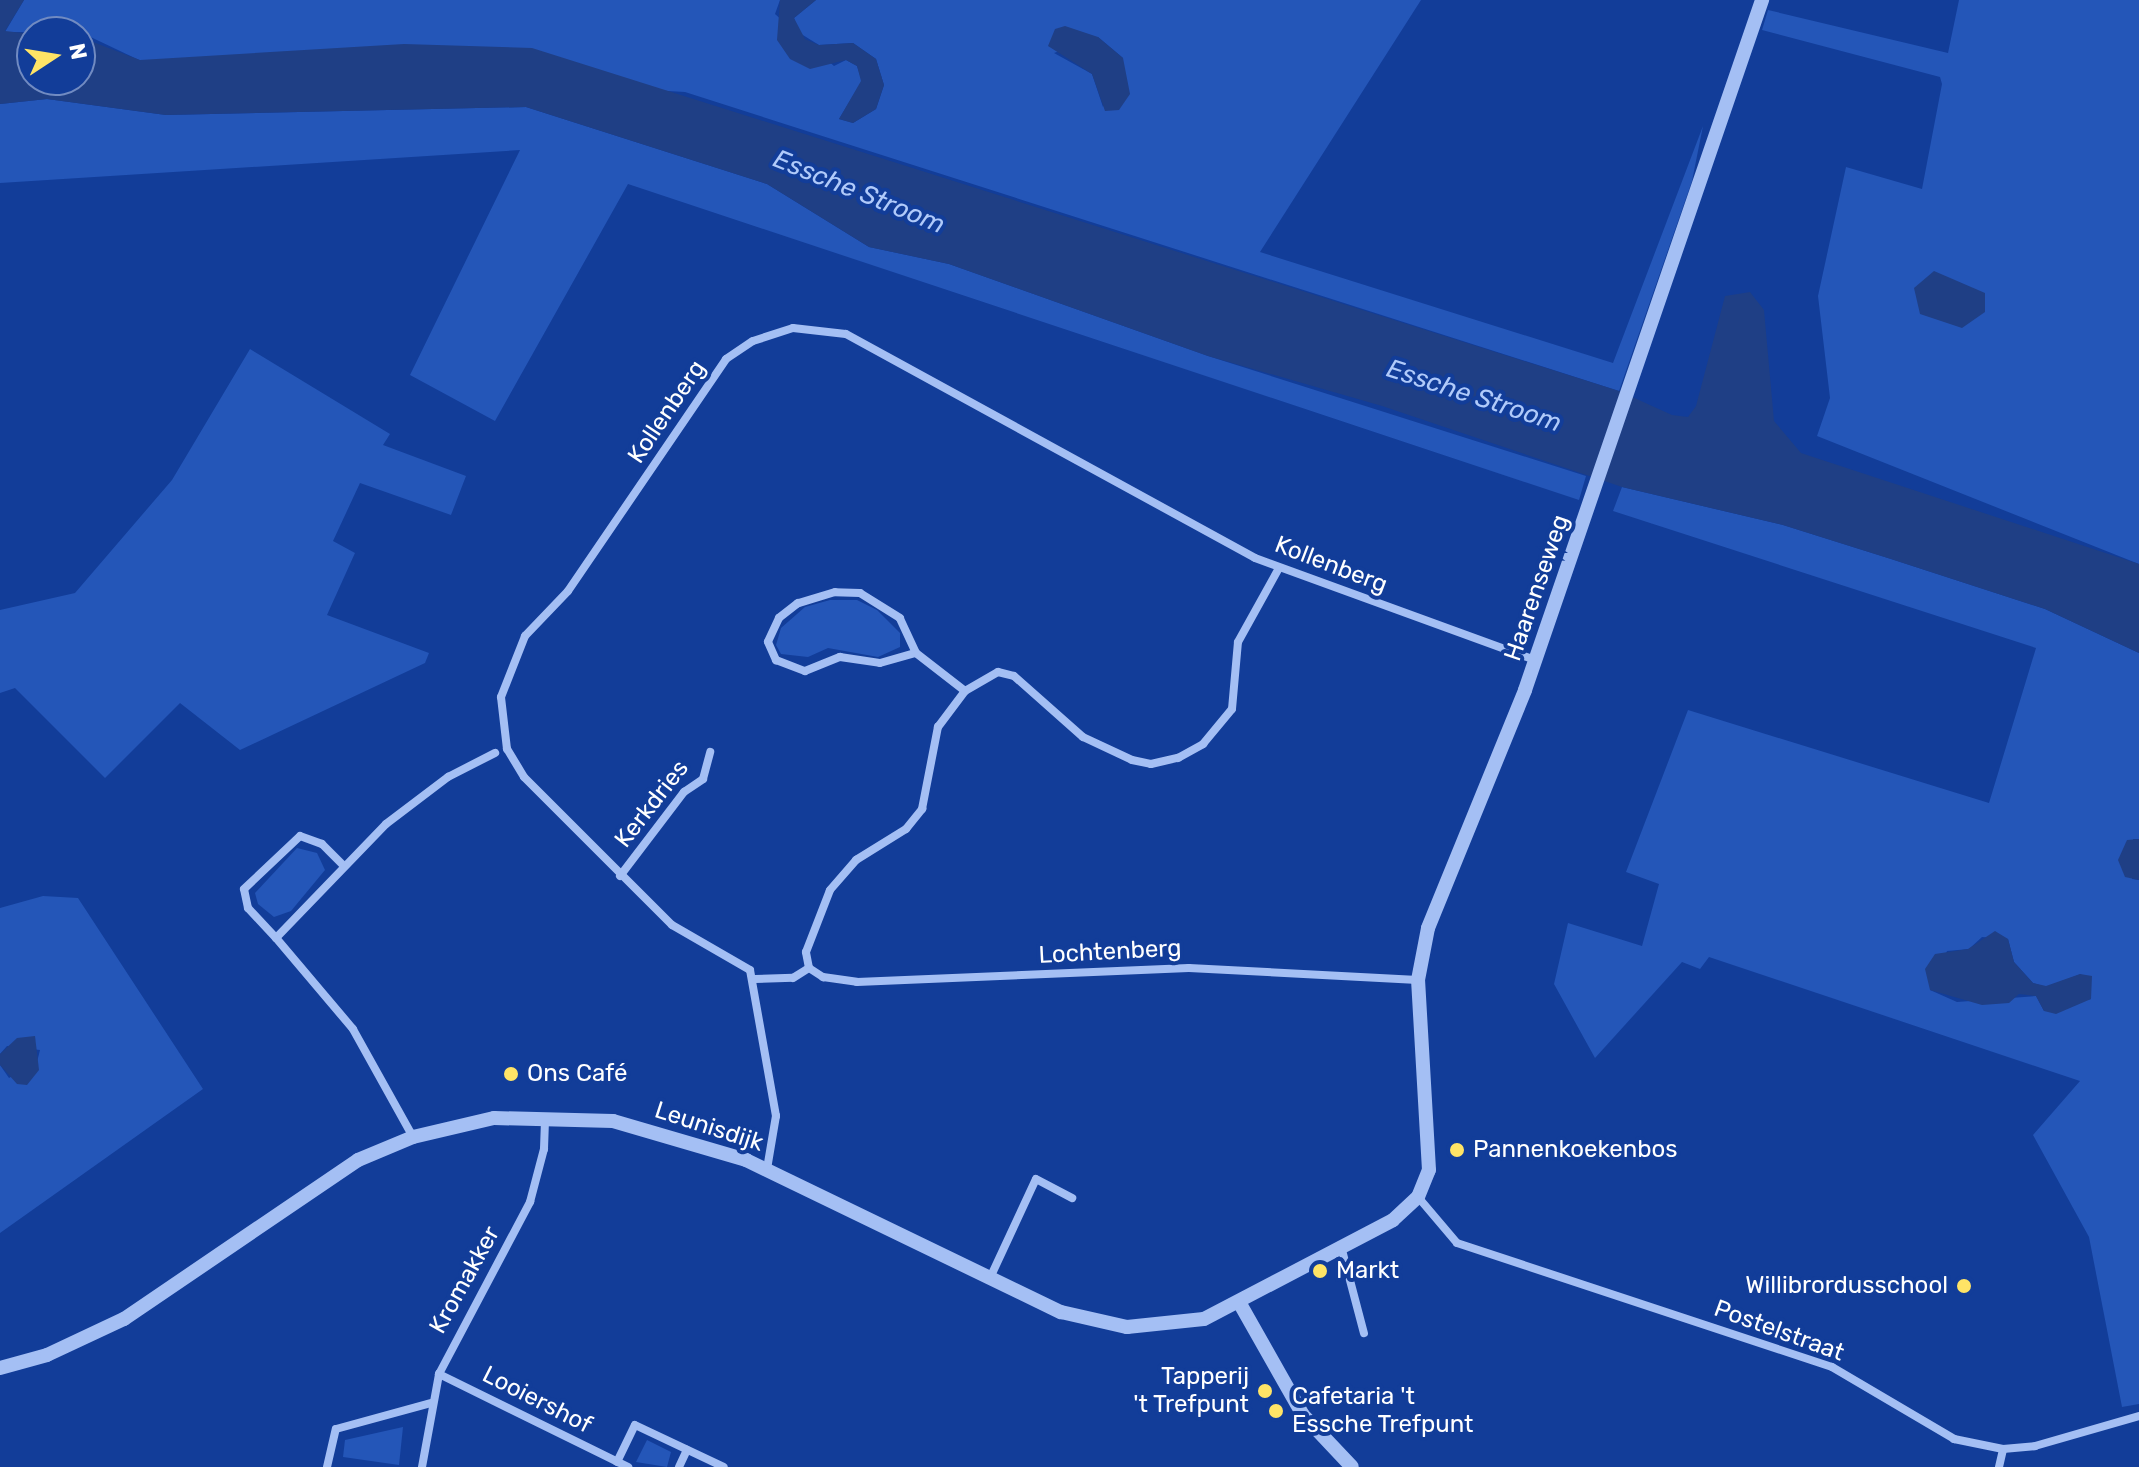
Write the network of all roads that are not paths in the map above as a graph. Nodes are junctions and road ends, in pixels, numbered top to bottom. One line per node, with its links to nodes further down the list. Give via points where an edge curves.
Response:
1 (1762, 0): 4 (street, Haarenseweg)
2 (1279, 568): 4 (street, Kollenberg); 5 (street, via 1238,642 1232,709 1203,744 1178,758 1151,764 1083,737 1014,676 998,672); 9 (street, Kollenberg, via 846,334 793,328 753,341 726,359 568,591 525,636 507,668 501,726 514,763)
3 (916, 653): 3 (street, via 900,618 860,593 835,592 798,603 779,618 768,642 776,660 805,671 840,657 880,663); 5 (street)
4 (1536, 660): 13 (street, Haarenseweg, via 1428,928)
5 (965, 691): 11 (street, via 938,727 922,809 906,829 856,860 830,890 806,952)
6 (710, 752): 9 (street, Kerkdries, via 703,779 684,792)
7 (495, 753): 8 (street, via 420,796)
8 (343, 865): 10 (street); 10 (street, via 322,844 300,836 244,889 248,908)
9 (620, 876): 12 (street, Kollenberg, via 672,925 741,960)
10 (276, 938): 15 (street, via 353,1029)
11 (809, 968): 12 (street, via 793,978); 13 (street, Lochtenberg, via 823,977 857,982 1189,968)
12 (755, 979): 16 (street, via 776,1116)
13 (1418, 980): 17 (street, Haarenseweg, via 1430,1153)
14 (545, 1114): 15 (street, Leunisdijk, via 468,1122); 16 (street, Leunisdijk, via 622,1123); 24 (street, Kromakker, via 544,1149 530,1202)
15 (413, 1137): 23 (street, Leunisdijk, via 311,1187 115,1324)
16 (767, 1169): 20 (street, Leunisdijk)
17 (1418, 1197): 19 (street, via 1379,1231); 27 (street, Postelstraat, via 1457,1243 1832,1367 1954,1439)
18 (1072, 1198): 20 (street, via 1036,1179)
19 (1342, 1250): 21 (street, Leunisdijk); 22 (street)
20 (990, 1278): 21 (street, Leunisdijk, via 1074,1317 1127,1327 1190,1323)
21 (1239, 1302): 35 (street, via 1303,1415)
22 (1364, 1333)
23 (0, 1368)
24 (439, 1374): 25 (street, Kromakker); 29 (street, Looiershof)
25 (431, 1403): 30 (street, via 336,1429); 31 (street, Kromakker)
26 (2139, 1416): 27 (street, Postelstraat, via 2080,1437)
27 (2003, 1449): 36 (street)
28 (687, 1450): 29 (street, via 635,1425); 33 (street); 34 (street)
29 (617, 1462): 32 (street, Looiershof)
30 (327, 1467)
31 (422, 1467)
32 (628, 1467)
33 (679, 1467)
34 (724, 1467)
35 (1352, 1467)
36 (1999, 1467)

